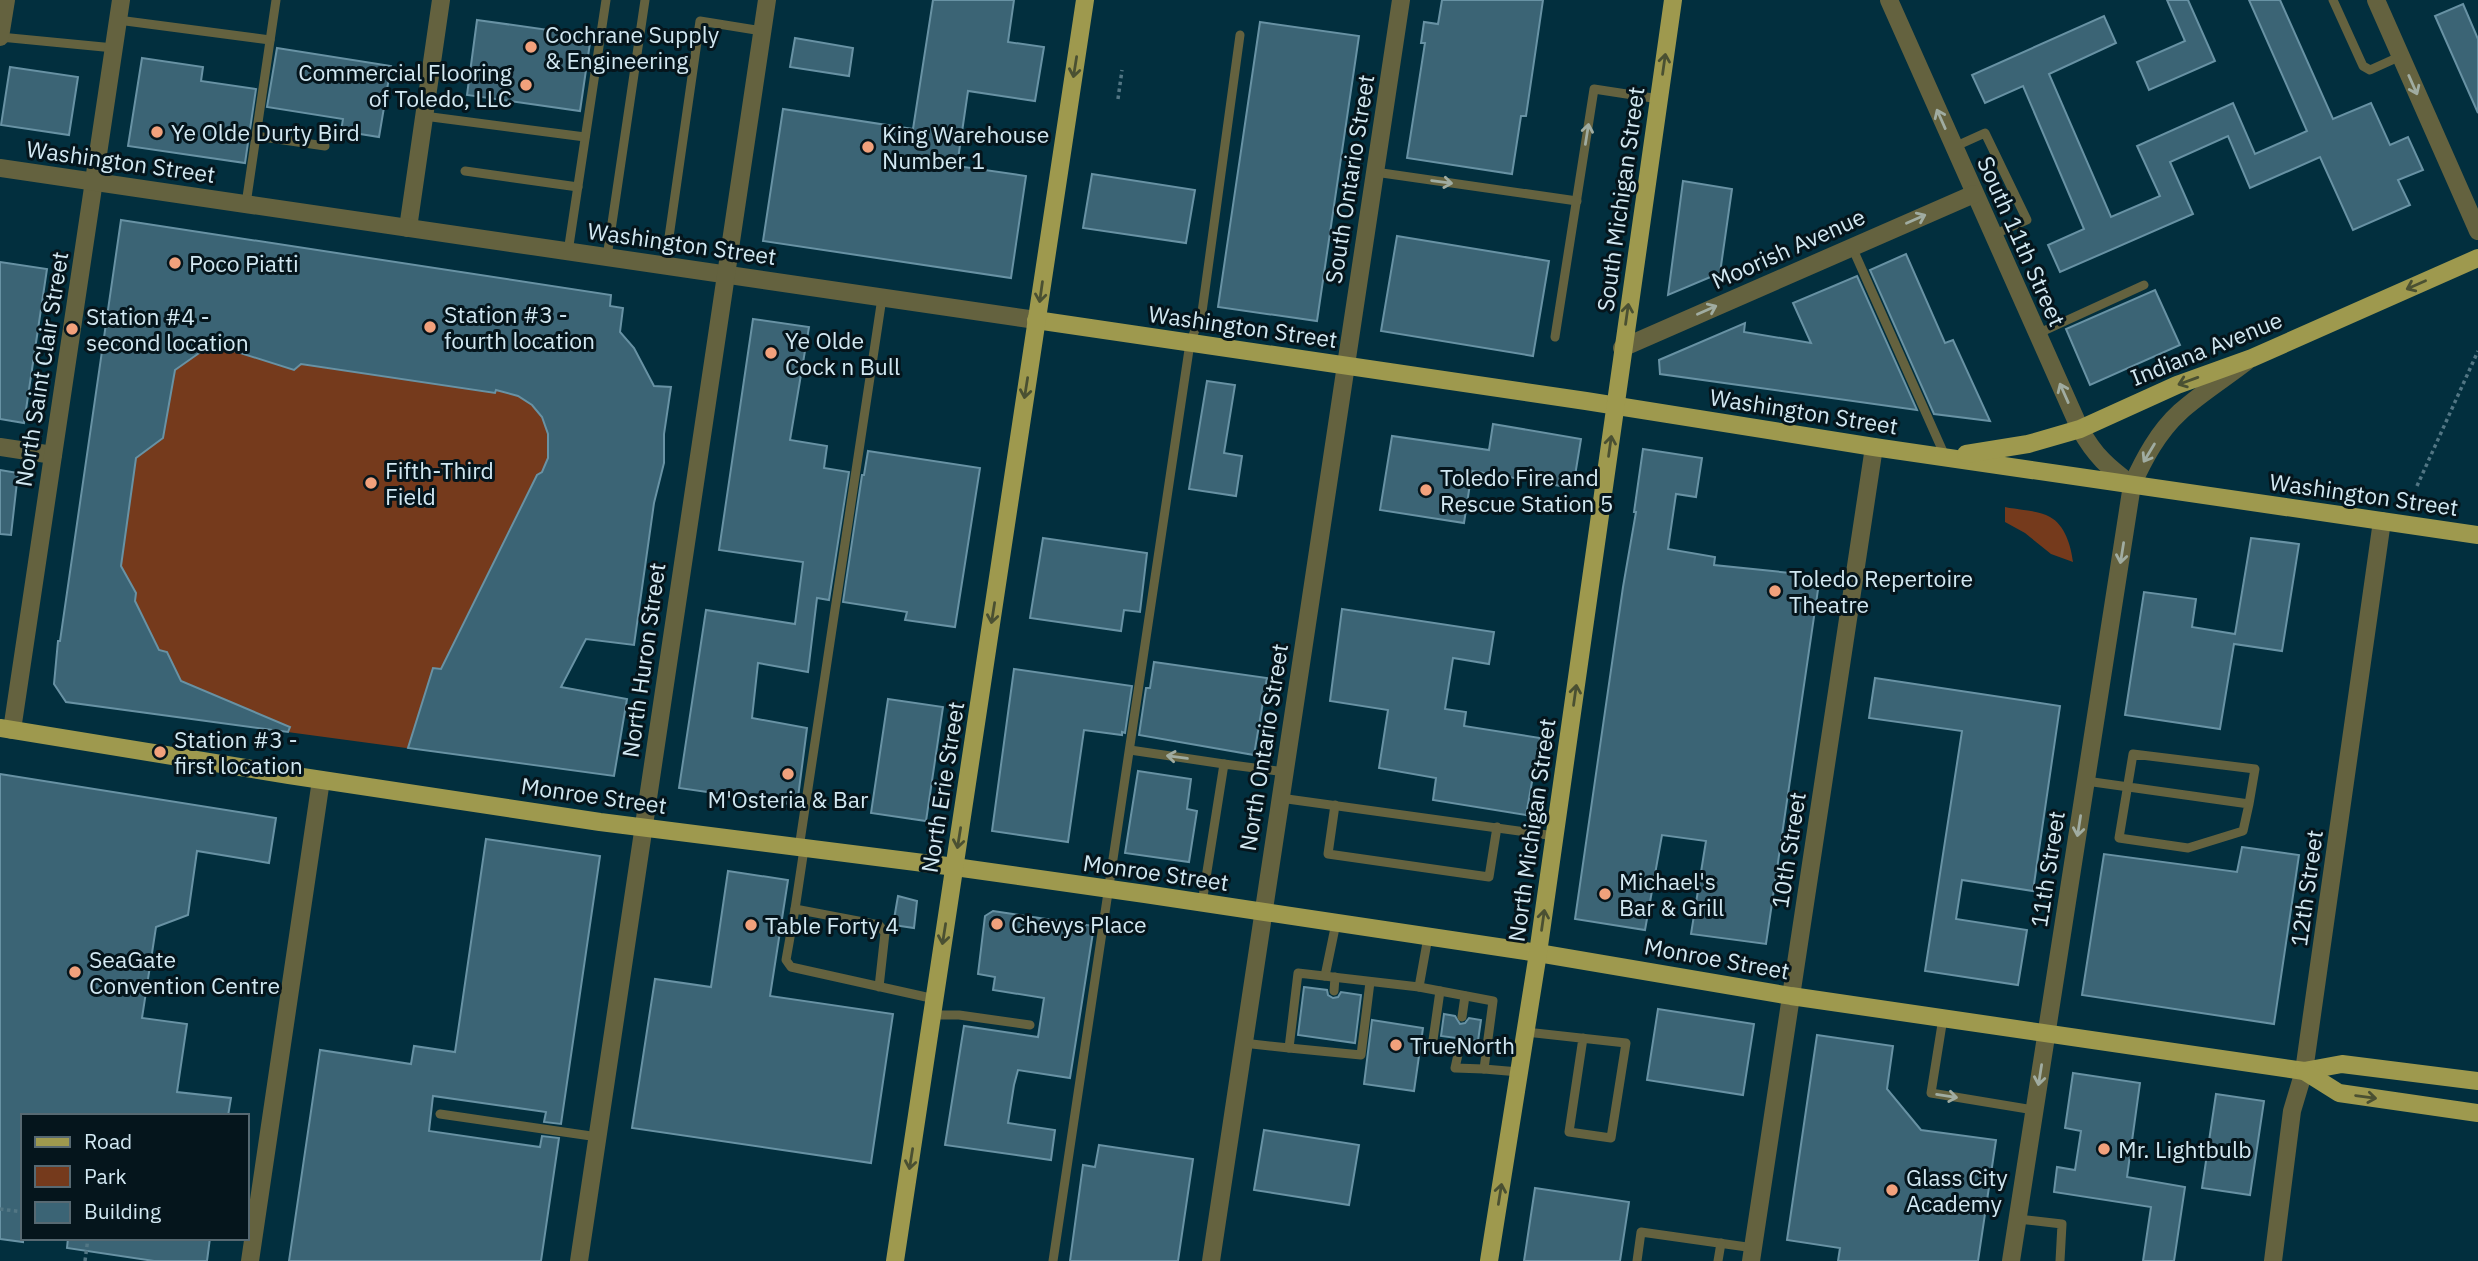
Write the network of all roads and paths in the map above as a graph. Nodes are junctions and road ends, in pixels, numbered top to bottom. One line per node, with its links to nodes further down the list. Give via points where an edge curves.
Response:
1 (6, 0): 17 (street)
2 (121, 0): 14 (street, North Saint Clair Street)
3 (276, 0): 18 (lane)
4 (440, 0): 24 (street)
5 (606, 0): 26 (lane)
6 (645, 0): 42 (lane)
7 (767, 0): 15 (street, North Huron Street)
8 (1085, 0): 48 (main road, North Erie Street, one-way to 48)
9 (1401, 0): 31 (street, South Ontario Street)
10 (1674, 0): 23 (main road, South Michigan Street, one-way to 10)
11 (1889, 0): 28 (street, South 11th Street, one-way to 11)
12 (2333, 0): 20 (lane, via 2363,66 2370,70)
13 (2376, 0): 20 (street)
14 (118, 20): 18 (lane); 19 (street, North Saint Clair Street)
15 (762, 31): 44 (lane, via 700,21); 45 (street, North Huron Street)
16 (1240, 35): 51 (lane, via 1202,312)
17 (0, 37): 19 (lane)
18 (270, 40): 25 (lane)
19 (114, 48): 32 (street, North Saint Clair Street)
20 (2400, 56): 38 (street, one-way to 38)
21 (1122, 71): 22 (path)
22 (1118, 99)
23 (1659, 99): 35 (lane, one-way to 23, via 1594,89); 52 (main road, South Michigan Street, one-way to 23)
24 (424, 116): 26 (lane); 37 (street)
25 (256, 136): 27 (lane); 36 (lane)
26 (585, 137): 33 (lane)
27 (325, 146)
28 (1954, 147): 34 (street, South 11th Street); 39 (lane, via 1985,133 2026,220)
29 (0, 168): 32 (street, Washington Street)
30 (465, 171): 33 (lane)
31 (1375, 172): 35 (lane, one-way to 35); 55 (street, South Ontario Street)
32 (94, 182): 36 (street, Washington Street); 60 (street, North Saint Clair Street)
33 (578, 187): 41 (lane)
34 (1974, 194): 39 (street, South 11th Street); 40 (street, Moorish Avenue, one-way to 34)
35 (1577, 201): 50 (lane)
36 (246, 204): 37 (street, Washington Street)
37 (408, 228): 41 (street, Washington Street)
38 (2478, 231)
39 (1993, 235): 49 (street, South 11th Street)
40 (1852, 247): 52 (street, Moorish Avenue, one-way to 40); 61 (lane)
41 (568, 252): 42 (street, Washington Street)
42 (607, 257): 44 (street, Washington Street)
43 (2478, 258): 54 (main road, Indiana Avenue, one-way to 54)
44 (665, 265): 45 (street, Washington Street)
45 (725, 274): 47 (street, Washington Street); 76 (street, North Huron Street)
46 (2144, 285): 49 (lane)
47 (882, 298): 48 (street, Washington Street); 79 (lane)
48 (1036, 320): 51 (main road, Washington Street); 80 (main road, North Erie Street, one-way to 80)
49 (2037, 334): 57 (street, South 11th Street, one-way to 49)
50 (1555, 337)
51 (1190, 343): 55 (main road, Washington Street); 67 (lane)
52 (1622, 348): 56 (main road, South Michigan Street)
53 (2478, 351): 63 (path)
54 (2252, 358): 57 (main road, Indiana Avenue, one-way to 57, via 2177,385); 62 (street, 11th Street, one-way to 62, via 2171,421)
55 (1346, 366): 56 (main road, Washington Street); 69 (street, North Ontario Street)
56 (1616, 406): 59 (main road, Washington Street); 78 (main road, North Michigan Street, one-way to 56)
57 (2080, 429): 61 (main road, Indiana Avenue, via 2028,444); 62 (street, South 11th Street, via 2105,465)
58 (0, 447): 60 (street)
59 (1874, 447): 61 (main road, Washington Street); 95 (street, 10th Street)
60 (53, 455): 66 (street, North Saint Clair Street)
61 (1945, 456): 62 (main road, Washington Street)
62 (2132, 485): 64 (main road, Washington Street); 71 (street, 11th Street, one-way to 71)
63 (2417, 486)
64 (2382, 521): 65 (main road, Washington Street); 110 (street, 12th Street)
65 (2478, 535)
66 (6, 729): 70 (main road, Monroe Street)
67 (1130, 750): 68 (lane, one-way to 67); 81 (lane)
68 (1224, 764): 69 (lane); 82 (lane)
69 (1284, 772): 73 (street, North Ontario Street)
70 (321, 780): 76 (main road, Monroe Street); 124 (street)
71 (2086, 781): 72 (lane); 101 (street, 11th Street, one-way to 101)
72 (2128, 787): 74 (lane); 74 (lane, via 2133,754 2255,769); 74 (lane, via 2119,838 2188,848 2242,831)
73 (1280, 798): 75 (lane); 84 (street, North Ontario Street)
74 (2249, 804)
75 (1335, 805): 77 (lane); 77 (lane, via 1328,855 1489,877)
76 (643, 827): 79 (main road, Monroe Street); 116 (street, North Huron Street)
77 (1497, 827): 78 (lane)
78 (1555, 836): 87 (main road, North Michigan Street, one-way to 78)
79 (801, 848): 80 (main road, Monroe Street); 83 (lane)
80 (955, 867): 81 (main road, Monroe Street); 96 (main road, North Erie Street, one-way to 96)
81 (1109, 890): 82 (main road, Monroe Street); 127 (lane)
82 (1202, 903): 84 (main road, Monroe Street)
83 (795, 909): 90 (lane, via 786,960 791,967); 90 (lane, via 879,925 885,933)
84 (1263, 912): 85 (main road, Monroe Street); 105 (street, North Ontario Street)
85 (1336, 923): 86 (main road, Monroe Street); 88 (lane)
86 (1428, 937): 87 (main road, Monroe Street); 91 (lane)
87 (1538, 953): 95 (main road, Monroe Street); 100 (main road, North Michigan Street)
88 (1330, 977): 89 (lane); 92 (lane); 106 (lane, via 1298,973)
89 (1370, 982): 91 (lane); 108 (lane, via 1361,1055)
90 (878, 987): 96 (lane)
91 (1419, 987): 93 (lane)
92 (1334, 991)
93 (1440, 991): 94 (lane); 107 (lane, via 1432,1047)
94 (1465, 996): 97 (lane); 109 (lane, via 1493,1001)
95 (1791, 996): 98 (main road, Monroe Street); 122 (street, 10th Street)
96 (933, 1007): 99 (lane); 126 (main road, North Erie Street, one-way to 126)
97 (1462, 1017)
98 (1943, 1018): 101 (main road, Monroe Street); 113 (lane, one-way to 113, via 1931,1093)
99 (1030, 1026)
100 (1525, 1032): 103 (lane); 111 (main road, North Michigan Street)
101 (2046, 1033): 110 (main road, Monroe Street); 113 (street, 11th Street, one-way to 113)
102 (1460, 1038): 107 (lane)
103 (1583, 1038): 103 (lane, via 1569,1132 1611,1138 1626,1043)
104 (1329, 1040): 108 (lane)
105 (1243, 1043): 106 (lane); 128 (street, North Ontario Street)
106 (1289, 1048): 108 (lane)
107 (1458, 1051): 109 (lane, via 1455,1068)
108 (1327, 1052)
109 (1483, 1069): 111 (lane)
110 (2304, 1071): 112 (main road, Monroe Street, via 2342,1064); 114 (main road, Monroe Street, one-way to 114, via 2339,1093); 134 (street, 12th Street, via 2292,1111)
111 (1519, 1072): 129 (main road, North Michigan Street, one-way to 111)
112 (2478, 1081)
113 (2034, 1110): 119 (street, 11th Street)
114 (2478, 1113)
115 (440, 1114): 116 (lane)
116 (598, 1137): 125 (street, North Huron Street)
117 (0, 1209): 118 (path)
118 (21, 1212)
119 (2018, 1219): 132 (street, 11th Street); 133 (lane, via 2062,1224)
120 (88, 1240): 123 (path)
121 (1721, 1243): 122 (lane); 130 (lane, via 1641,1232); 131 (lane)
122 (1753, 1254)
123 (85, 1261)
124 (250, 1261)
125 (579, 1261)
126 (895, 1261)
127 (1053, 1261)
128 (1211, 1261)
129 (1489, 1261)
130 (1637, 1261)
131 (1718, 1261)
132 (2011, 1261)
133 (2060, 1261)
134 (2273, 1261)

